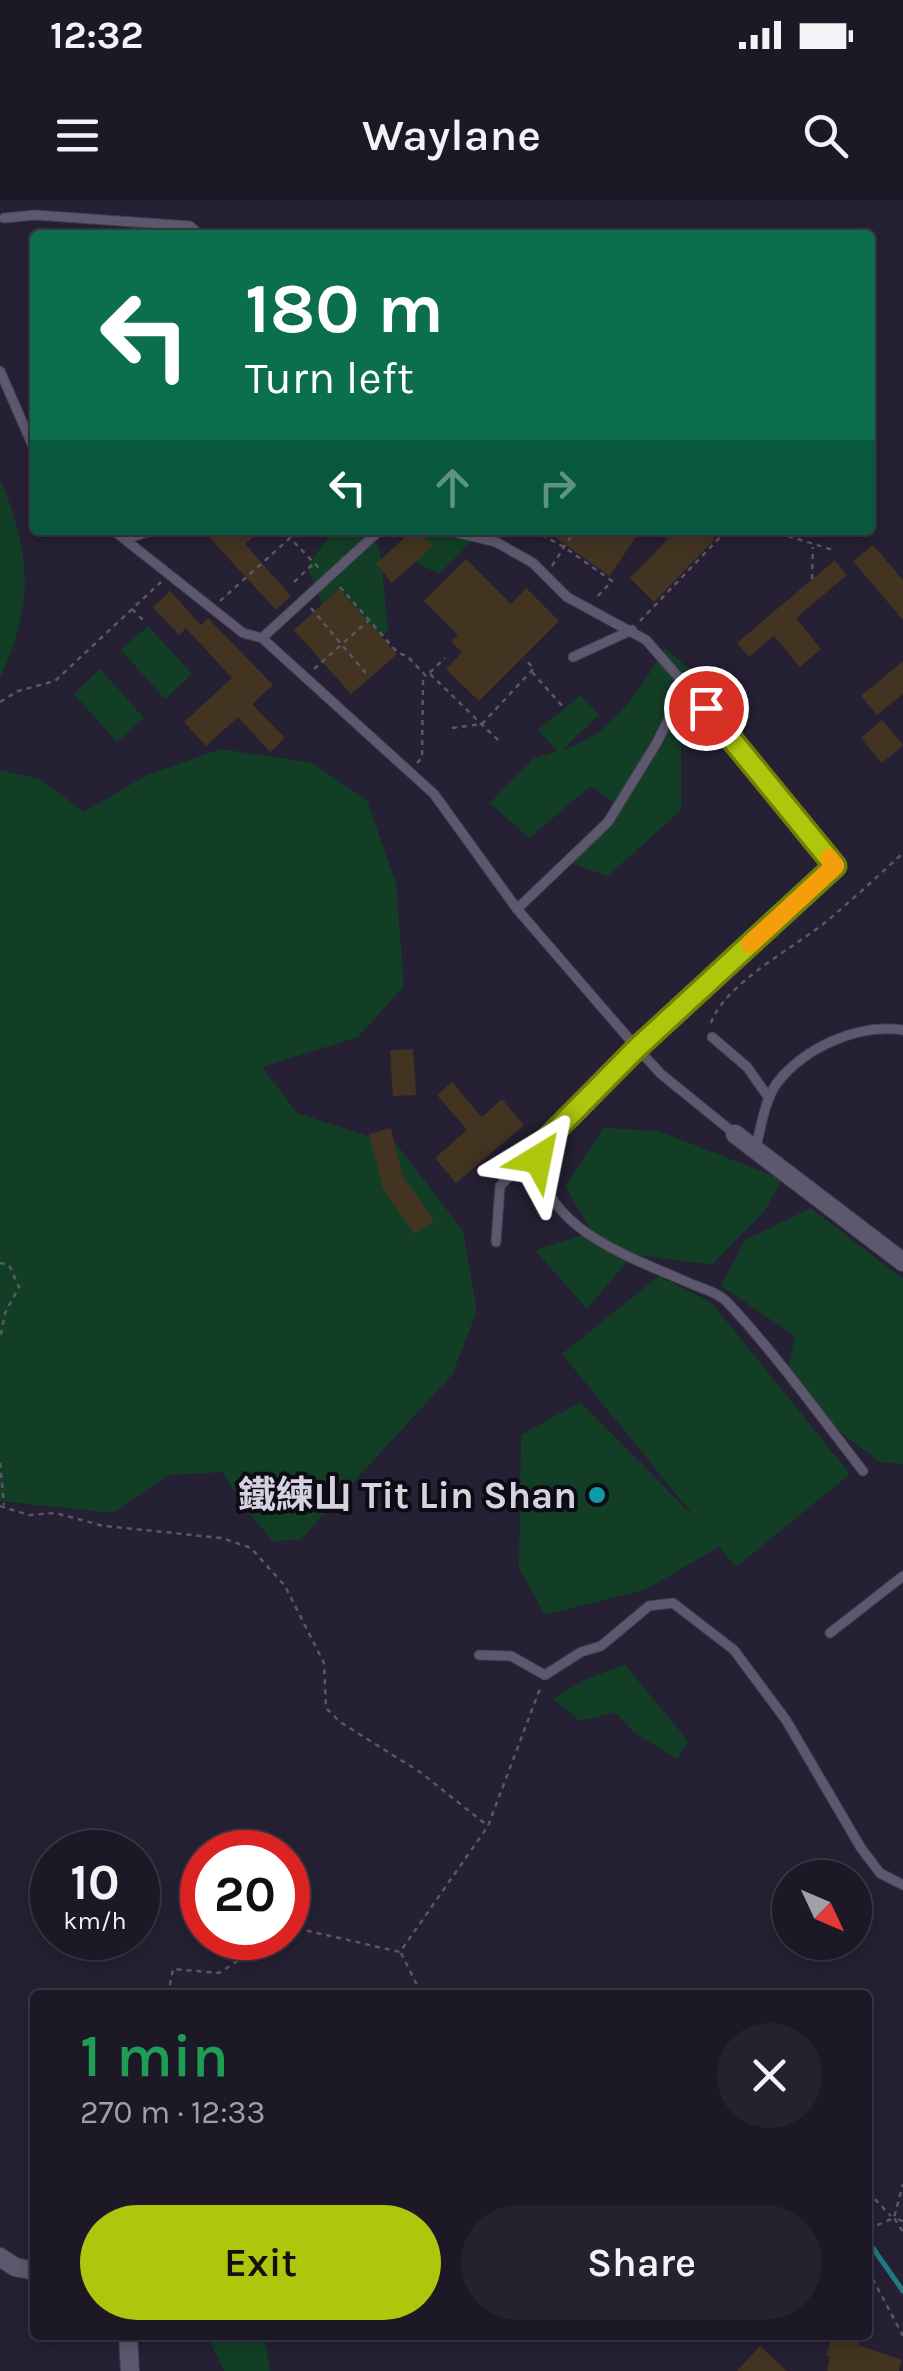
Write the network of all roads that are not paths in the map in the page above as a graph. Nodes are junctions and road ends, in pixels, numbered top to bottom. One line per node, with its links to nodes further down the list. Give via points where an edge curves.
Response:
1 (1, 218): 2 (lane, via 35,215)
2 (194, 230)
3 (0, 371): 4 (lane)
4 (30, 440)
5 (120, 535): 9 (lane)
6 (136, 535): 9 (lane)
7 (374, 535): 11 (lane)
8 (467, 535): 10 (lane, via 533,563 567,597)
9 (125, 538): 11 (lane, via 244,634)
10 (632, 630): 12 (lane); 13 (lane)
11 (262, 638): 14 (lane, via 434,794)
12 (572, 657)
13 (686, 685): 14 (lane, via 608,822); 17 (lane, via 835,866)
14 (517, 909): 17 (lane)
15 (903, 1030): 18 (lane, via 882,1026 842,1037 806,1056)
16 (712, 1037): 18 (lane, via 747,1067)
17 (637, 1048): 19 (lane); 20 (lane)
18 (769, 1098): 21 (lane)
19 (735, 1134): 21 (street)
20 (540, 1146): 22 (lane, via 500,1186); 24 (lane, via 543,1179 569,1219 612,1250 724,1299)
21 (756, 1150): 23 (street)
22 (496, 1242)
23 (903, 1262)
24 (864, 1471)
25 (903, 1576): 26 (lane)
26 (830, 1634)
27 (479, 1655): 28 (lane, via 512,1656 545,1675 602,1646 649,1606 673,1603 734,1650 786,1720 862,1848 880,1873)
28 (903, 1886)
29 (0, 2257): 30 (street)
30 (30, 2270)
31 (128, 2340): 32 (street)
32 (130, 2371)

